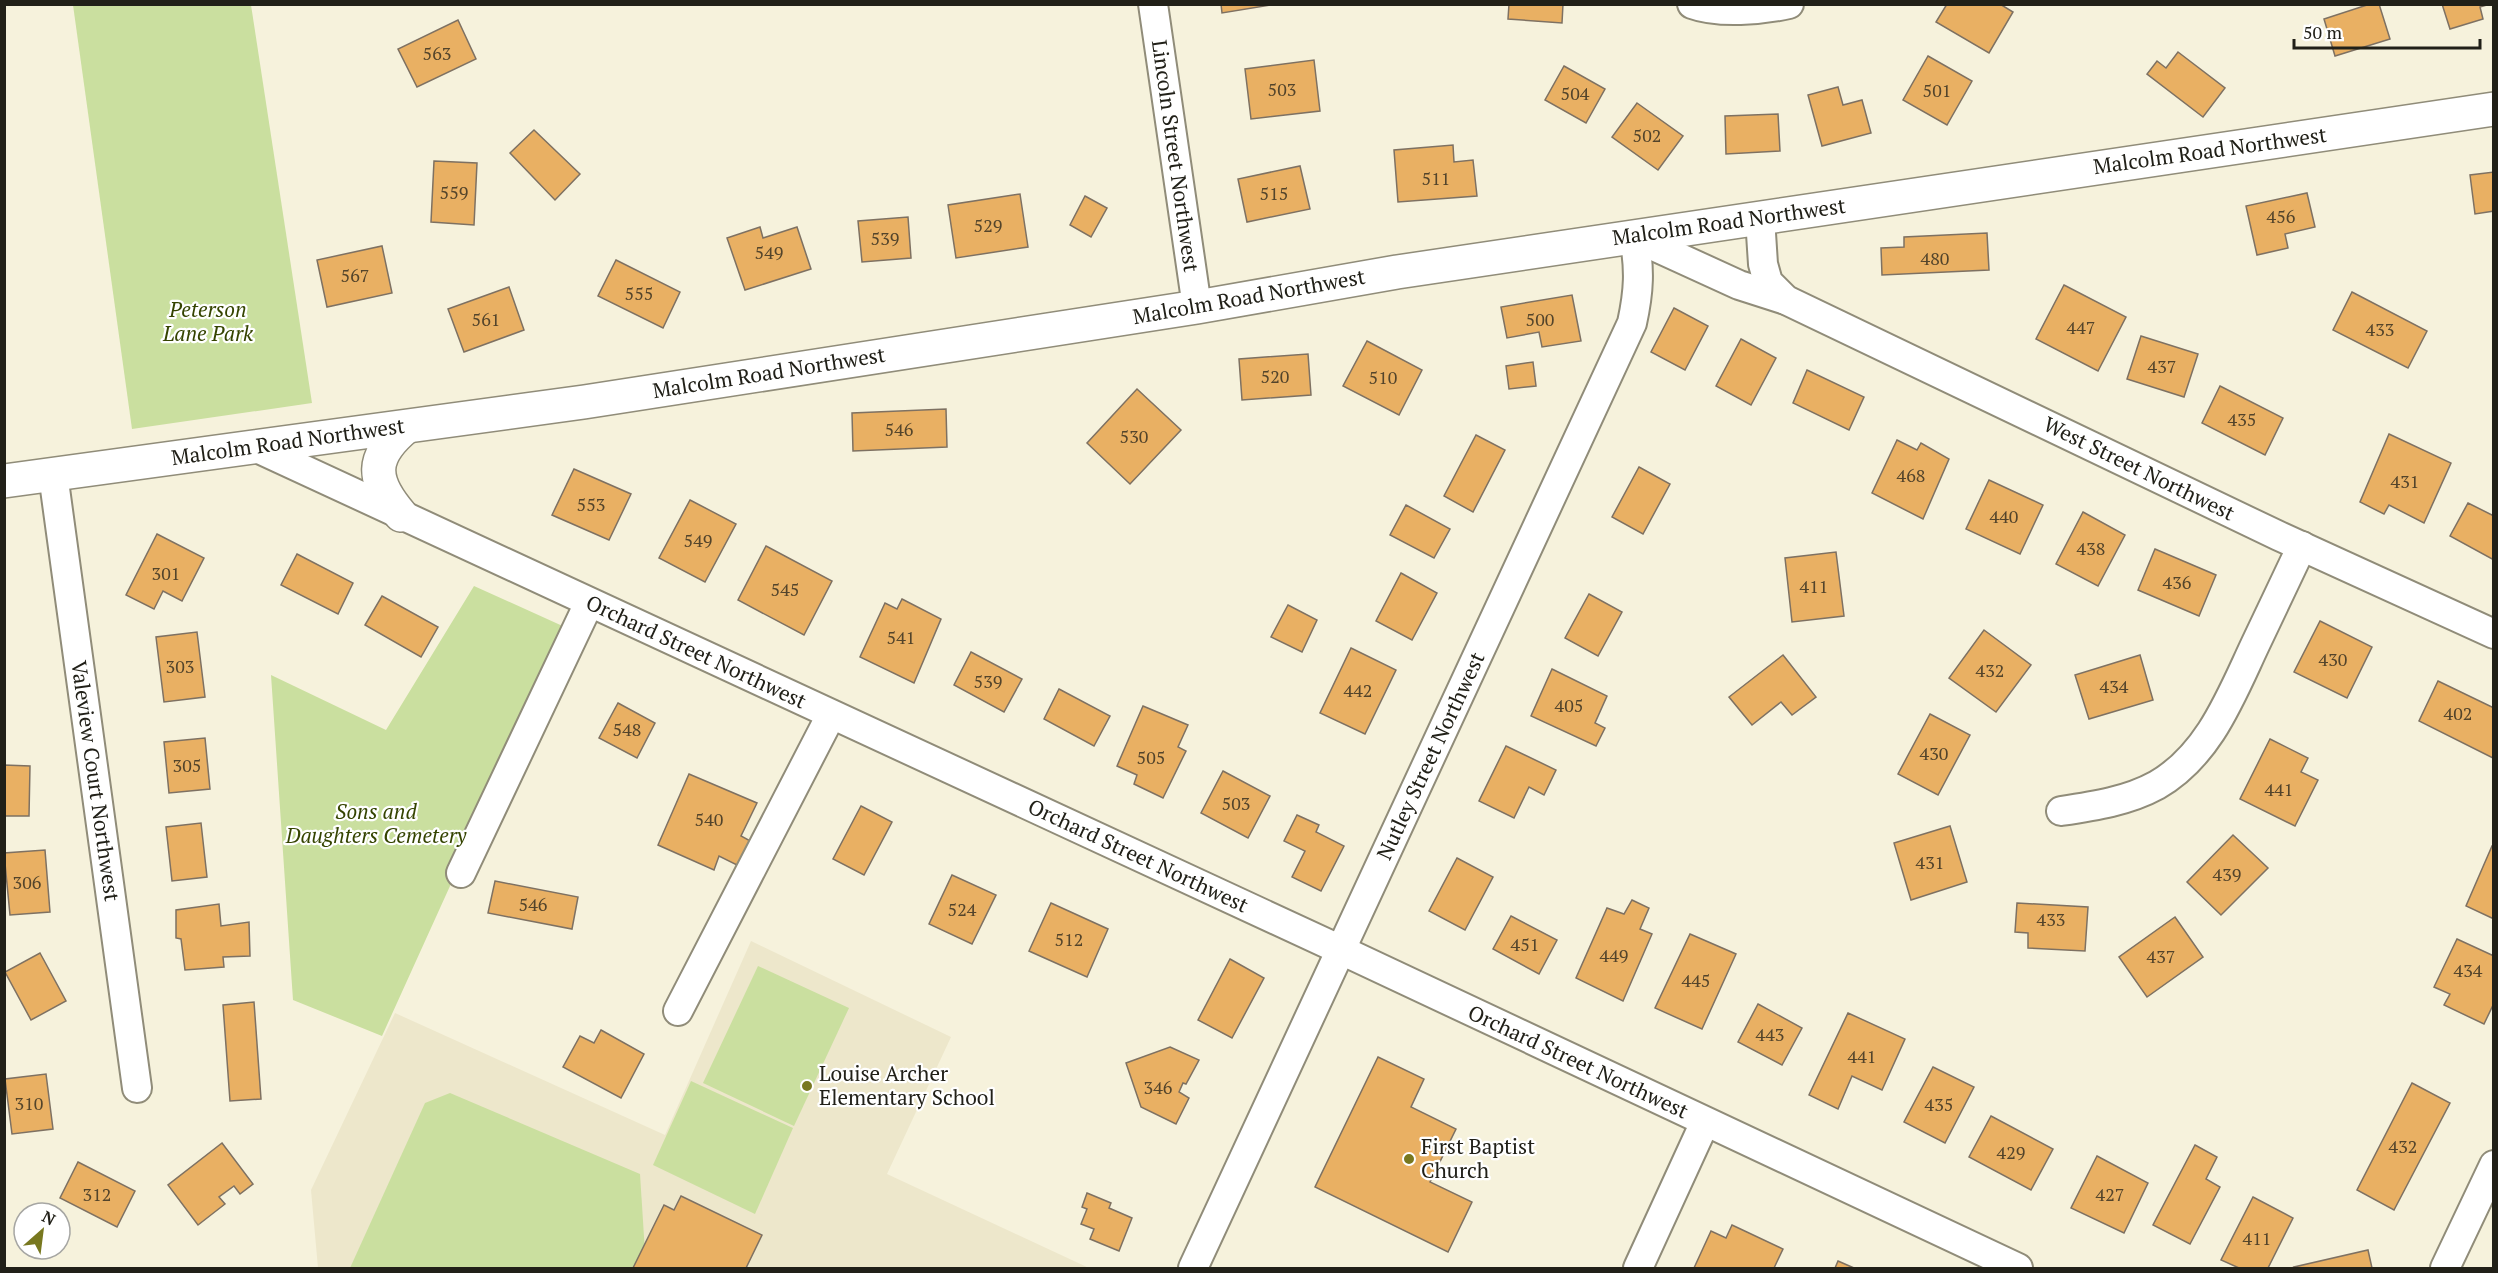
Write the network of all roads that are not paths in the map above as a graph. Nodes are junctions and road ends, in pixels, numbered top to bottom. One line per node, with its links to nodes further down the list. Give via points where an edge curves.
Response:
1 (1153, 4): 8 (street, Lincoln Street Northwest)
2 (1692, 4): 3 (street, via 1709,9 1766,9)
3 (1789, 4)
4 (2493, 109): 5 (main road, Malcolm Road Northwest)
5 (1760, 218): 6 (main road, Malcolm Road Northwest); 7 (street, West Street Northwest, via 1768,282)
6 (1634, 237): 7 (street, West Street Northwest, via 1739,285); 8 (main road, Malcolm Road Northwest); 20 (street, Nutley Street Northwest, via 1639,292 1632,323)
7 (1786, 300): 14 (street, West Street Northwest)
8 (1197, 307): 9 (main road, Malcolm Road Northwest)
9 (406, 427): 10 (main road, Malcolm Road Northwest); 13 (main road, via 384,451 378,478)
10 (255, 447): 11 (main road, Malcolm Road Northwest); 13 (street, Orchard Street Northwest)
11 (54, 474): 12 (main road, Malcolm Road Northwest); 22 (street, Valeview Court Northwest)
12 (4, 481)
13 (401, 515): 15 (street, Orchard Street Northwest)
14 (2302, 546): 16 (street, West Street Northwest); 18 (street, via 2207,740 2159,784 2105,804)
15 (589, 603): 17 (street, Orchard Street Northwest); 19 (street)
16 (2493, 634)
17 (831, 715): 20 (street, Orchard Street Northwest); 21 (street)
18 (2061, 811)
19 (461, 873)
20 (1341, 950): 23 (street, Orchard Street Northwest); 26 (street, Nutley Street Northwest)
21 (678, 1011)
22 (137, 1088)
23 (1705, 1122): 25 (street, Orchard Street Northwest); 27 (street)
24 (2493, 1165): 28 (street)
25 (2001, 1265)
26 (1193, 1269)
27 (1638, 1269)
28 (2445, 1269)

